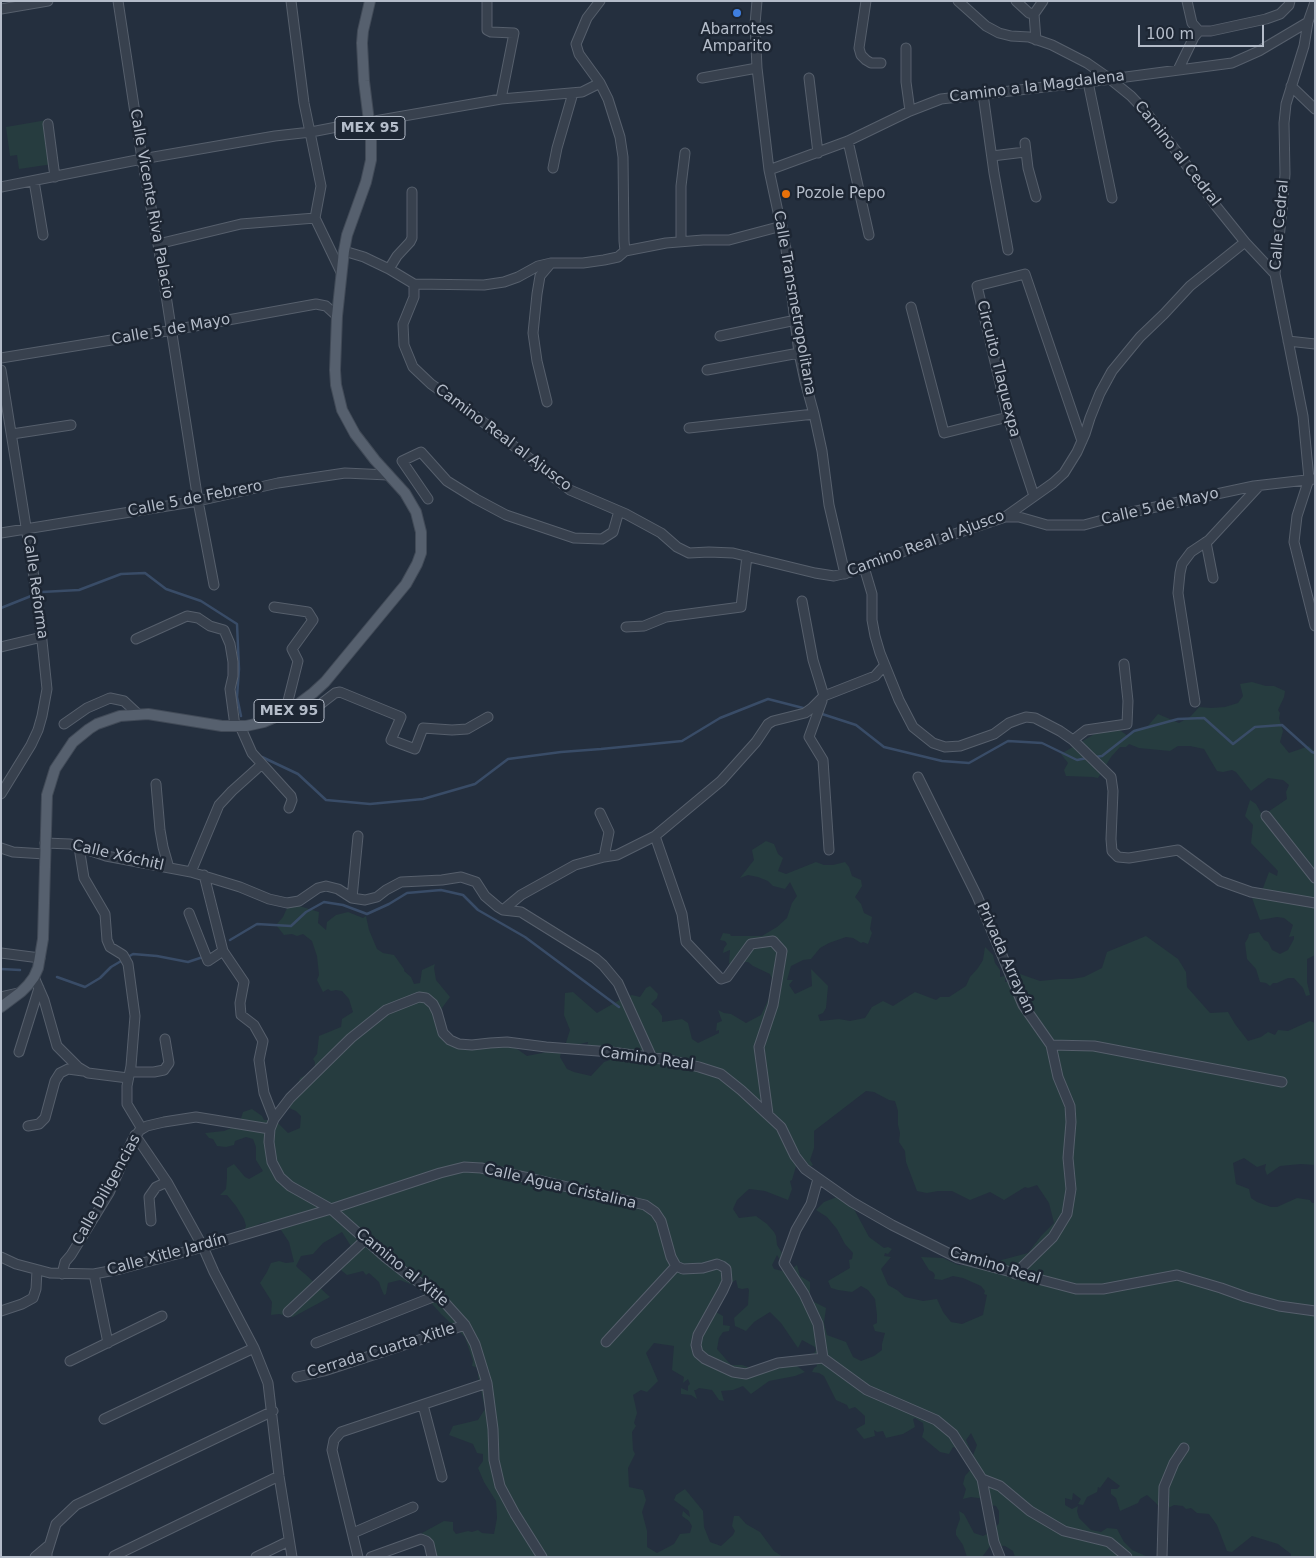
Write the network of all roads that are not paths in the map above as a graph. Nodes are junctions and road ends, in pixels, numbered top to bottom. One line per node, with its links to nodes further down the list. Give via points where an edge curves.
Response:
1 (48, 1): 15 (street)
2 (118, 1): 44 (street, Calle Vicente Riva Palacio)
3 (291, 1): 39 (street, via 299,74)
4 (370, 1): 36 (main road, MEX 95, via 362,43)
5 (487, 1): 33 (street, via 487,30 514,33)
6 (600, 1): 29 (street, via 587,18 576,44)
7 (757, 1): 23 (street, Calle Transmetropolitana)
8 (866, 1): 22 (street, via 859,48 866,60)
9 (958, 1): 20 (street, Camino al Cedral, via 999,33)
10 (1016, 1): 16 (street)
11 (1043, 1): 16 (street)
12 (1187, 1): 18 (street, via 1192,23)
13 (1290, 1): 18 (street, via 1280,14 1266,19)
14 (1315, 2): 17 (street, Calle Cedral)
15 (1, 10)
16 (1034, 14): 20 (street)
17 (1308, 22): 19 (street, Calle Cedral); 24 (street, Camino a la Magdalena, via 1232,63)
18 (1199, 31): 24 (street)
19 (1311, 32): 30 (street, Calle Cedral)
20 (1036, 40): 27 (street, Camino al Cedral, via 1087,63)
21 (906, 48): 35 (street)
22 (881, 63)
23 (756, 68): 25 (street); 46 (street, Calle Transmetropolitana)
24 (1178, 70): 27 (street, Camino a la Magdalena)
25 (702, 78)
26 (809, 78): 41 (street)
27 (1110, 79): 28 (street, Camino a la Magdalena); 58 (street, Camino al Cedral, via 1146,112)
28 (1088, 82): 32 (street, Camino a la Magdalena); 52 (street)
29 (600, 83): 31 (street); 62 (street, via 614,117 624,157)
30 (1291, 86): 34 (street); 66 (street, Calle Cedral, via 1284,123 1285,174)
31 (573, 93): 33 (street); 45 (street)
32 (982, 94): 35 (street, Camino a la Magdalena, via 941,99); 43 (street)
33 (501, 99): 36 (street)
34 (1315, 109)
35 (910, 111): 40 (street, Camino a la Magdalena)
36 (369, 122): 61 (main road, MEX 95, via 369,171)
37 (48, 124): 47 (street)
38 (342, 126): 39 (street)
39 (311, 132): 44 (street); 53 (street, via 321,186)
40 (848, 141): 41 (street, Camino a la Magdalena); 55 (street)
41 (818, 152): 46 (street, Camino a la Magdalena)
42 (685, 153): 57 (street)
43 (992, 156): 51 (street, via 1025,148); 60 (street)
44 (142, 159): 47 (street); 59 (street, Calle Vicente Riva Palacio)
45 (553, 168)
46 (769, 170): 54 (street, Calle Transmetropolitana)
47 (55, 177): 48 (street)
48 (34, 181): 49 (street); 56 (street)
49 (1, 187)
50 (412, 192): 64 (street, via 412,238)
51 (1036, 197)
52 (1112, 198)
53 (315, 218): 59 (street, via 241,224); 65 (street)
54 (782, 226): 57 (street, via 729,240); 70 (street, Calle Transmetropolitana)
55 (869, 235)
56 (43, 236)
57 (681, 241): 62 (street)
58 (1246, 242): 66 (street, Camino al Cedral); 85 (street, Camino Real al Ajusco, via 1190,286 1140,337 1100,392)
59 (158, 244): 71 (street, Calle Vicente Riva Palacio)
60 (1008, 250)
61 (344, 251): 64 (street); 65 (main road, MEX 95)
62 (625, 251): 63 (street, via 618,257 604,260)
63 (551, 263): 67 (street, via 490,284); 79 (street, via 540,276 533,333)
64 (389, 269): 67 (street)
65 (341, 272): 69 (main road, MEX 95)
66 (1275, 274): 73 (street, Calle Cedral)
67 (414, 284): 92 (street, Camino Real al Ajusco, via 414,297 403,324 404,345 413,367 570,490)
68 (911, 307): 81 (street, via 944,433)
69 (337, 316): 71 (street, Calle 5 de Mayo, via 326,306 316,304); 86 (main road, MEX 95, via 335,370 342,410 364,446)
70 (796, 320): 72 (street); 75 (street, Calle Transmetropolitana)
71 (173, 330): 76 (street, Calle 5 de Mayo); 91 (street, Calle Vicente Riva Palacio)
72 (720, 336)
73 (1288, 342): 74 (street); 87 (street, Calle Cedral)
74 (1315, 344)
75 (799, 353): 78 (street); 80 (street, Calle Transmetropolitana)
76 (1, 358)
77 (1, 370): 84 (street, Calle Reforma)
78 (706, 370)
79 (547, 402)
80 (814, 414): 83 (street); 99 (street, Calle Transmetropolitana, via 829,505)
81 (1008, 417): 85 (street, Circuito Tlaquexpa, via 977,286 1025,274); 89 (street, Circuito Tlaquexpa)
82 (71, 424): 84 (street)
83 (689, 428)
84 (12, 434): 94 (street, Calle Reforma)
85 (1082, 441): 89 (street, Camino Real al Ajusco, via 1064,473)
86 (388, 474): 91 (street, Calle 5 de Febrero, via 345,473 278,483); 114 (main road, MEX 95, via 411,502 420,522 421,548 417,564 406,584 325,682)
87 (1312, 479): 88 (street, Calle 5 de Mayo); 104 (street, via 1297,516 1294,542)
88 (1259, 486): 93 (street, Calle 5 de Mayo, via 1084,525 1047,526 1019,517); 96 (street)
89 (1034, 496): 93 (street, Camino Real al Ajusco)
90 (428, 499): 92 (street, via 402,461 422,453 447,481 476,499 506,515 574,538 602,539 613,532)
91 (198, 501): 94 (street, Calle 5 de Febrero); 101 (street, Calle Vicente Riva Palacio)
92 (619, 511): 97 (street, Camino Real al Ajusco, via 690,553)
93 (1005, 517): 98 (street, Camino Real al Ajusco)
94 (27, 529): 95 (street, Calle 5 de Febrero); 106 (street, Calle Reforma)
95 (1, 533)
96 (1206, 542): 100 (street); 112 (street, via 1191,552 1182,564 1178,593)
97 (747, 556): 99 (street, Camino Real al Ajusco, via 814,573); 105 (street, via 741,607 666,617 644,626)
98 (864, 567): 99 (street, Camino Real al Ajusco); 110 (street, via 872,594 875,636)
99 (845, 574)
100 (1213, 578)
101 (214, 585)
102 (802, 601): 111 (street, via 813,660)
103 (274, 607): 114 (street, via 308,612 313,620 292,649 298,661)
104 (1315, 626)
105 (626, 627)
106 (42, 637): 108 (street); 123 (street, Calle Reforma, via 48,689 42,716 31,744)
107 (136, 639): 118 (street, via 188,616 224,630 234,662 230,689)
108 (1, 647)
109 (1124, 664): 119 (street, via 1127,724 1086,730)
110 (886, 666): 111 (street, via 875,676); 119 (street, via 914,727 933,743 945,747 960,746 994,734 1009,723 1026,717 1035,718)
111 (824, 696): 113 (street)
112 (1195, 702)
113 (812, 710): 128 (street, via 768,724 721,781); 132 (street, via 816,718 809,737 823,760)
114 (287, 712): 116 (street, via 307,713 335,692 340,692 401,717 391,740 415,749 423,728 467,729); 118 (main road, MEX 95, via 264,722)
115 (138, 714): 117 (street, via 124,701 110,698 87,708); 118 (main road, MEX 95); 131 (main road, MEX 95, via 97,724 67,750 55,769 47,795)
116 (488, 717)
117 (64, 724)
118 (238, 726): 120 (street)
119 (1073, 740): 139 (street, via 1111,777 1112,851 1118,857 1178,850 1220,881 1251,892)
120 (261, 765): 124 (street, via 291,796); 135 (street, via 219,805)
121 (918, 778): 151 (street, Privada Arrayán, via 977,896 1023,1005)
122 (156, 784): 134 (street, via 160,836)
123 (1, 794)
124 (289, 808)
125 (600, 813): 133 (street, via 609,832)
126 (1266, 816): 137 (street)
127 (358, 836): 138 (street)
128 (655, 836): 133 (street, via 617,856); 157 (street, via 682,914 686,942 721,978 727,977 751,944 773,941 782,951 773,1005 759,1047)
129 (79, 847): 131 (street, Calle Xóchitl, via 70,844); 134 (street, Calle Xóchitl, via 106,856); 155 (street, via 84,876 105,914 106,940 124,957 135,1016)
130 (1, 848): 131 (street, via 14,852)
131 (45, 848): 144 (main road, MEX 95)
132 (829, 850)
133 (604, 857): 140 (street, via 575,865 521,895)
134 (169, 868): 135 (street, Calle Xóchitl)
135 (191, 872): 136 (street, Calle Xóchitl)
136 (204, 875): 138 (street, Calle Xóchitl, via 287,903 300,901 326,886); 142 (street)
137 (1315, 878)
138 (352, 898): 140 (street, Calle Xóchitl, via 365,900 377,897 400,882 460,877 476,882 485,896)
139 (1315, 902)
140 (503, 910): 153 (street, via 521,912 603,965 618,983)
141 (189, 913): 142 (street, via 208,961)
142 (222, 951): 158 (street, via 244,982 241,1015 254,1025 263,1041 260,1060 264,1092)
143 (1, 952): 144 (street)
144 (40, 958): 145 (main road, MEX 95)
145 (34, 977): 146 (street); 147 (main road, MEX 95)
146 (39, 988): 152 (street); 154 (street, via 57,1046)
147 (21, 992): 148 (street); 149 (main road, MEX 95)
148 (1, 997)
149 (1, 1007)
150 (165, 1039): 155 (street, via 169,1063 164,1070)
151 (1051, 1045): 156 (street, via 1094,1046); 173 (street, Privada Arrayán, via 1058,1077 1070,1106 1068,1158 1071,1189 1066,1214 1053,1237)
152 (19, 1052)
153 (652, 1058): 157 (street, Camino Real, via 720,1074); 158 (street, Camino Real, via 507,1042 459,1044 443,1033 433,1004 419,997 386,1010 351,1038 290,1098)
154 (83, 1071): 155 (street, via 94,1075); 159 (street, via 68,1069 60,1073 45,1118 40,1124)
155 (129, 1075): 161 (street, via 127,1104)
156 (1282, 1082)
157 (768, 1114): 162 (street, Camino Real, via 781,1127 795,1156)
158 (274, 1119): 160 (street, Camino Real)
159 (28, 1126)
160 (270, 1128): 161 (street, Calle Diligencias, via 196,1117 164,1122); 164 (street, Camino Real, via 272,1162 280,1177)
161 (139, 1132): 163 (street); 171 (street, Calle Diligencias, via 109,1193 65,1262)
162 (818, 1179): 173 (street, Camino Real, via 892,1225 958,1258); 184 (street, via 811,1204 796,1230 784,1263 818,1324)
163 (167, 1182): 165 (street, via 156,1187 149,1197); 167 (street)
164 (331, 1209): 166 (street, Camino al Xitle); 167 (street, Calle Xitle Jardín); 169 (street, Calle Agua Cristalina, via 440,1173 464,1167 481,1168 645,1206 661,1221)
165 (151, 1221)
166 (366, 1239): 174 (street, Camino al Xitle, via 408,1275); 177 (street)
167 (203, 1247): 172 (street, Calle Xitle Jardín); 183 (street)
168 (1, 1257): 170 (street, Calle Xitle Jardín)
169 (676, 1266): 180 (street); 184 (street, via 683,1270 717,1264 726,1270 723,1290 698,1334 698,1353 705,1359 732,1372 746,1374 778,1363)
170 (37, 1270): 171 (street, Calle Xitle Jardín); 175 (street, via 32,1298)
171 (62, 1274): 172 (street, Calle Xitle Jardín)
172 (94, 1274): 181 (street)
173 (1015, 1274): 176 (street, Camino Real, via 1076,1289 1103,1289 1177,1275 1279,1306)
174 (438, 1295): 179 (street, Camino al Xitle); 182 (street)
175 (1, 1311)
176 (1315, 1311)
177 (288, 1312)
178 (162, 1316): 181 (street)
179 (465, 1325): 186 (street, Cerrada Cuarta Xitle); 187 (street, Camino al Xitle, via 476,1344)
180 (606, 1342)
181 (108, 1343): 185 (street)
182 (316, 1343)
183 (254, 1348): 189 (street, via 268,1383); 190 (street)
184 (823, 1358): 194 (street, via 867,1390 936,1420 953,1434)
185 (70, 1361)
186 (297, 1377)
187 (487, 1383): 188 (street); 207 (street, Camino al Xitle, via 494,1460 500,1486)
188 (423, 1405): 193 (street); 196 (street, via 342,1432 334,1440 332,1450)
189 (273, 1411): 192 (street); 198 (street, via 76,1505 56,1524)
190 (104, 1418)
191 (1184, 1448): 210 (street, via 1164,1487)
192 (279, 1476): 197 (street); 199 (street)
193 (442, 1477)
194 (982, 1479): 208 (street); 209 (street, via 1000,1486 1030,1511 1064,1531 1109,1542)
195 (413, 1507): 196 (street)
196 (353, 1533): 204 (street)
197 (289, 1541): 202 (street); 203 (street)
198 (49, 1545): 200 (street); 201 (street)
199 (114, 1556)
200 (35, 1557)
201 (47, 1557)
202 (256, 1557)
203 (292, 1557)
204 (358, 1557)
205 (370, 1557): 206 (street, via 421,1539 429,1544)
206 (432, 1557)
207 (542, 1557)
208 (1000, 1557)
209 (1127, 1557)
210 (1162, 1557)

